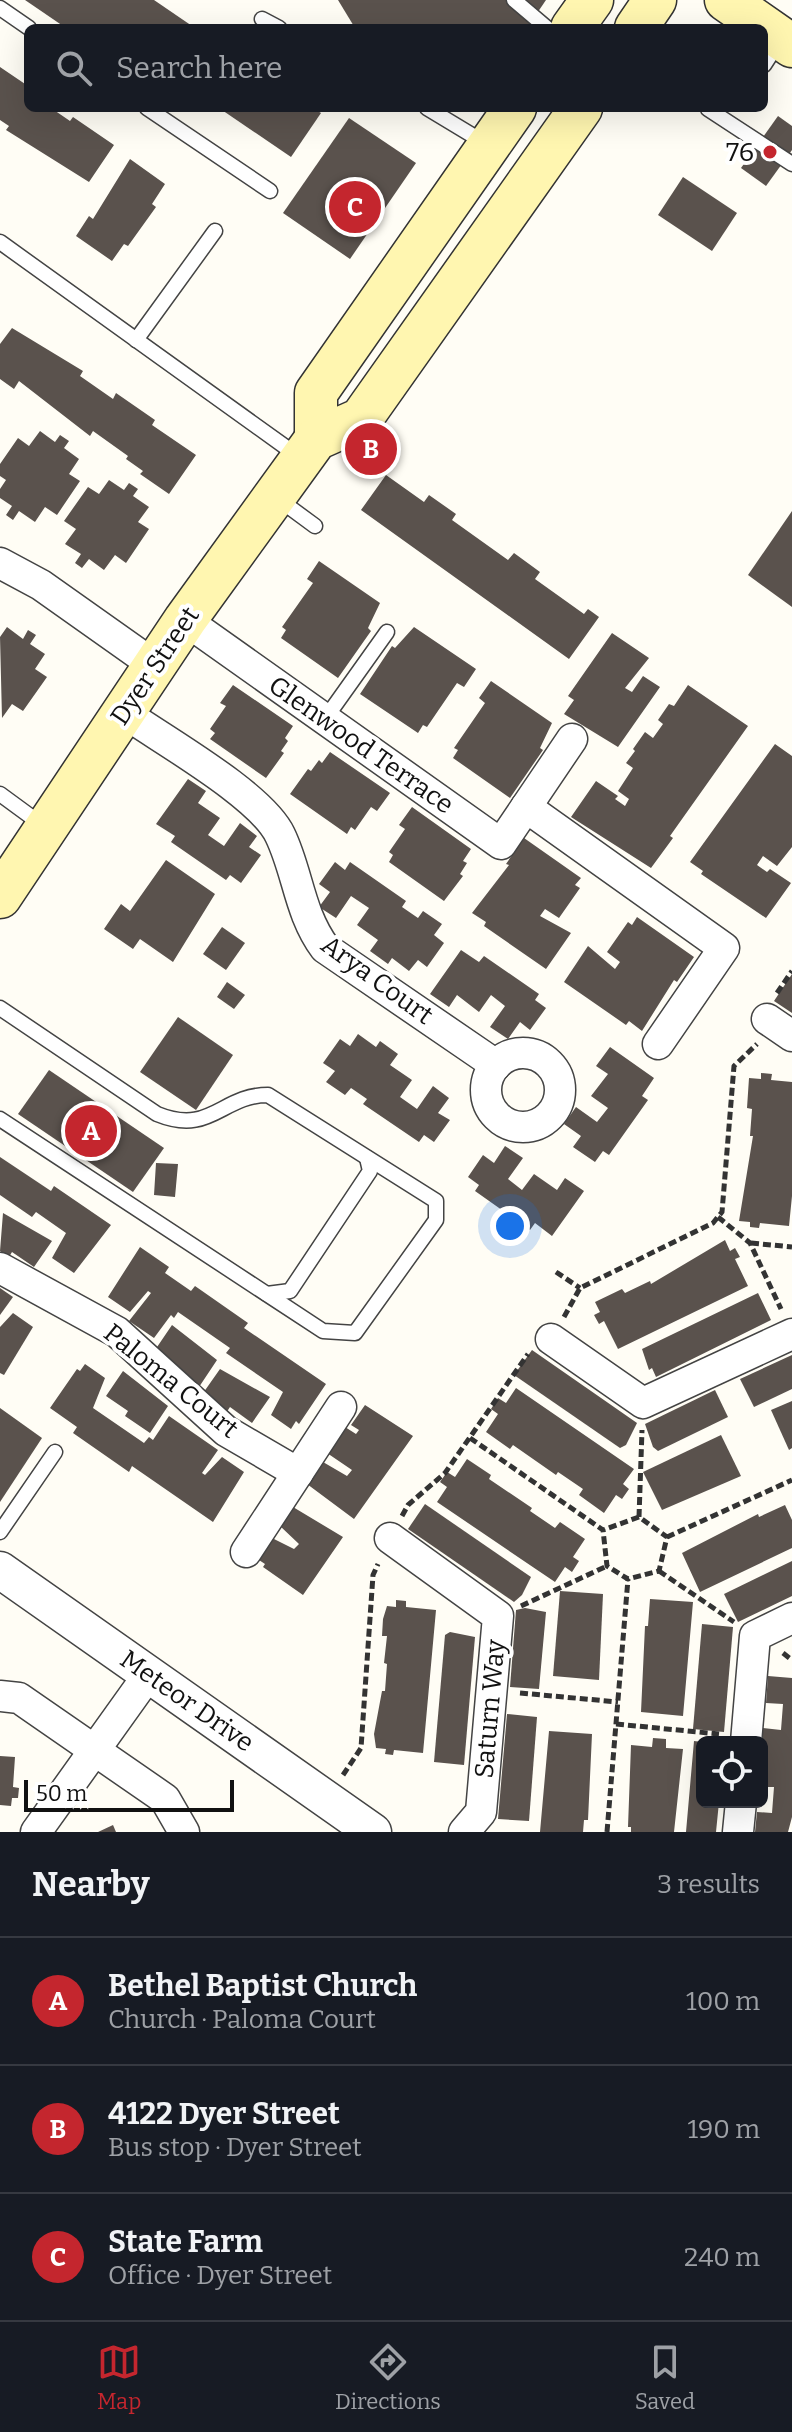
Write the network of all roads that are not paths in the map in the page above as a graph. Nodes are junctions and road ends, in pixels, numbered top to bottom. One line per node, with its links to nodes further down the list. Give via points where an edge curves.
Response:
1 (514, 0): 8 (lane)
2 (592, 0): 9 (main road)
3 (655, 0): 10 (main road)
4 (726, 0): 11 (main road)
5 (0, 8): 12 (lane)
6 (262, 19): 7 (lane)
7 (271, 24)
8 (542, 24)
9 (575, 24)
10 (639, 24)
11 (751, 24)
12 (24, 25)
13 (153, 112): 20 (lane)
14 (434, 112): 18 (lane)
15 (512, 112): 18 (main road)
16 (578, 112): 25 (main road, Dyer Street)
17 (713, 112): 19 (lane)
18 (488, 145): 21 (main road)
19 (792, 164)
20 (270, 191)
21 (432, 225): 25 (main road, via 436,269 372,363); 26 (main road, via 316,393)
22 (215, 231): 24 (lane)
23 (0, 242): 24 (lane)
24 (136, 340): 26 (lane)
25 (375, 400): 26 (main road, Dyer Street, via 361,419)
26 (309, 449): 27 (main road, Dyer Street)
27 (274, 496): 28 (lane); 30 (main road, Dyer Street)
28 (315, 526)
29 (0, 563): 32 (street, via 41,585)
30 (185, 620): 32 (main road, Dyer Street); 34 (street, Glenwood Terrace)
31 (387, 632): 34 (lane)
32 (154, 665): 33 (main road, Dyer Street)
33 (123, 712): 38 (main road, Dyer Street); 42 (street, Arya Court, via 265,811 281,836 310,928 325,948)
34 (325, 719): 37 (street, Glenwood Terrace, via 501,844)
35 (572, 739): 37 (street, Glenwood Terrace)
36 (0, 794): 38 (lane)
37 (526, 807): 41 (street, via 724,948)
38 (46, 828): 39 (main road, Dyer Street)
39 (0, 897)
40 (0, 1008): 44 (lane, via 157,1114 185,1123 219,1114 247,1095 268,1095)
41 (658, 1044)
42 (496, 1065)
43 (0, 1119): 46 (lane)
44 (367, 1158): 46 (lane, via 370,1171 290,1291); 46 (lane, via 436,1201 436,1220 370,1316 355,1333 323,1331)
45 (0, 1268): 51 (street, Paloma Court, via 117,1332 226,1431)
46 (267, 1294)
47 (789, 1327): 48 (street, via 643,1403)
48 (551, 1339)
49 (341, 1407): 51 (street)
50 (55, 1452): 52 (lane)
51 (298, 1473): 54 (street)
52 (0, 1532)
53 (390, 1538): 65 (street, Saturn Way, via 498,1616 481,1812)
54 (246, 1552)
55 (0, 1570): 57 (street, Meteor Drive)
56 (792, 1618): 59 (street, via 755,1636)
57 (149, 1674): 60 (street); 64 (street, Meteor Drive)
58 (0, 1696): 60 (street, via 19,1698)
59 (746, 1736)
60 (94, 1748): 62 (street); 63 (street, via 165,1799)
61 (740, 1808): 66 (street)
62 (36, 1832)
63 (184, 1832)
64 (373, 1832)
65 (464, 1832)
66 (738, 1832)

